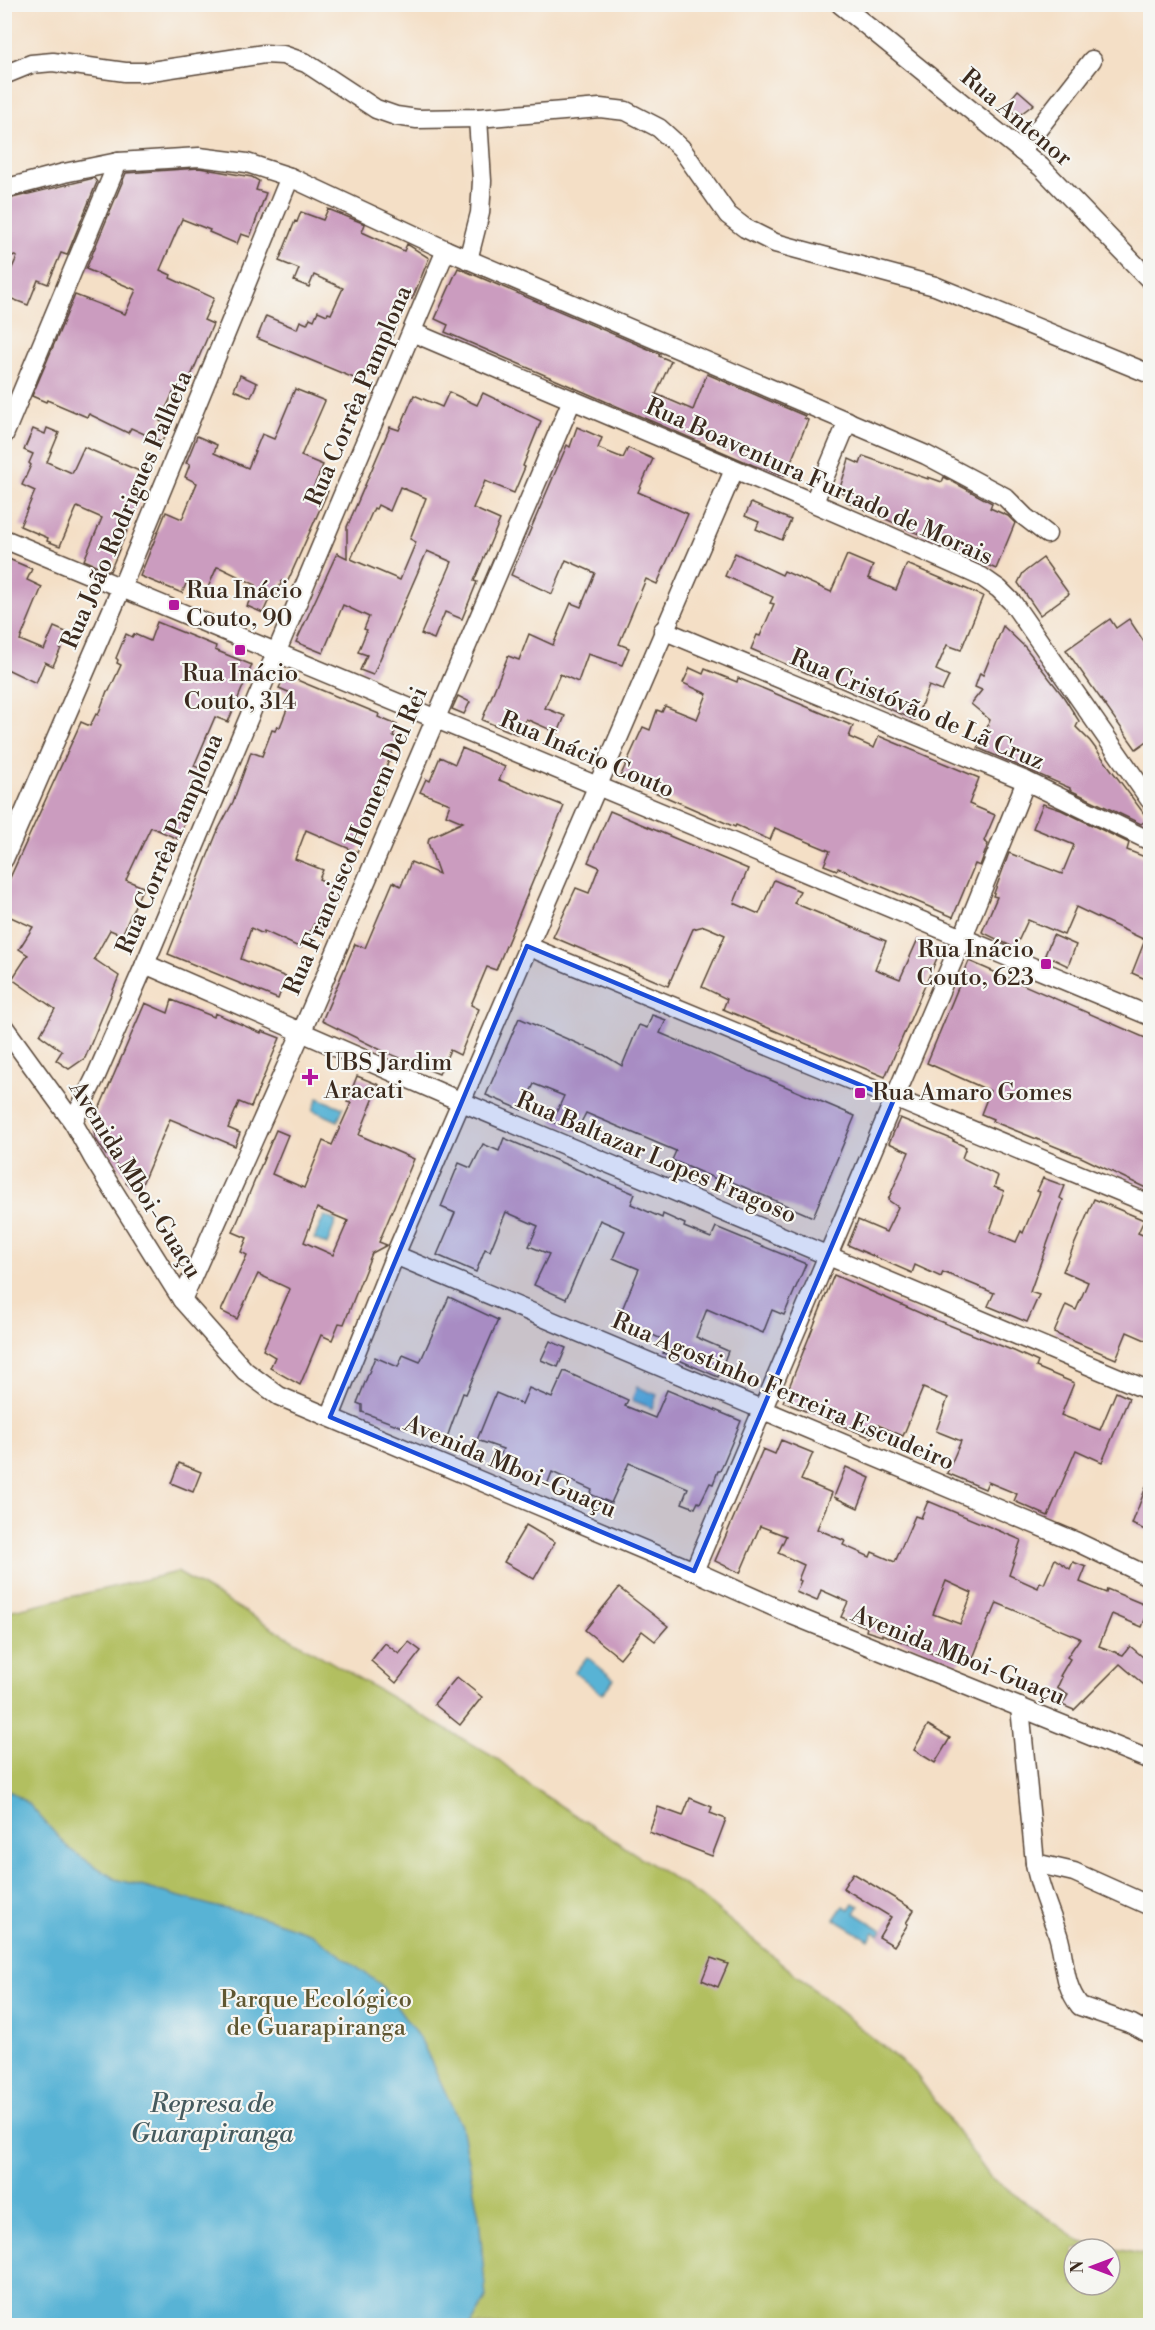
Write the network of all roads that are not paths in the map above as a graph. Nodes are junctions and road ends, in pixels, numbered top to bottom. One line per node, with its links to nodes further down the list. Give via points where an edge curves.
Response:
1 (840, 4): 5 (street, Rua Antenor)
2 (1092, 60): 5 (street)
3 (4, 75): 4 (street, via 31,64 54,62 145,72 264,54 283,55 306,63 376,110 417,119)
4 (478, 118): 10 (street, via 480,213); 13 (street, via 600,108 626,111 659,128 681,148 729,215 745,228 775,243 935,286)
5 (1021, 151): 11 (street, Rua Antenor)
6 (118, 162): 7 (street, via 223,159); 8 (street); 16 (street)
7 (290, 177): 9 (street); 21 (street, Rua João Rodrigues Palheta)
8 (4, 189)
9 (447, 250): 10 (street); 12 (street, Rua Corrêa Pamplona)
10 (468, 260): 15 (street)
11 (1150, 280)
12 (412, 332): 14 (street, Rua Boaventura Furtado de Morais); 23 (street, Rua Corrêa Pamplona)
13 (1150, 374)
14 (572, 400): 17 (street, Rua Boaventura Furtado de Morais); 24 (street, Rua Francisco Homem Del Rei)
15 (848, 421): 18 (street); 19 (street, via 1005,496)
16 (4, 435)
17 (734, 470): 18 (street, Rua Boaventura Furtado de Morais); 22 (street)
18 (814, 502): 27 (street, Rua Boaventura Furtado de Morais, via 982,577 999,589 1012,602)
19 (1047, 534)
20 (4, 539): 21 (street, Rua Inácio Couto)
21 (122, 589): 23 (street, Rua Inácio Couto); 29 (street, Rua João Rodrigues Palheta)
22 (663, 630): 25 (street, Rua Cristóvão de Lã Cruz); 26 (street)
23 (277, 652): 24 (street, Rua Inácio Couto); 32 (street, Rua Corrêa Pamplona)
24 (435, 717): 26 (street, Rua Inácio Couto); 35 (street, Rua Francisco Homem Del Rei)
25 (1026, 781): 28 (street, Rua Cristóvão de Lã Cruz); 30 (street)
26 (598, 785): 30 (street, Rua Inácio Couto); 31 (street)
27 (1150, 800)
28 (1150, 841)
29 (4, 859)
30 (963, 937): 33 (street, Rua Inácio Couto); 36 (street)
31 (527, 946): 36 (street); 37 (street)
32 (145, 964): 35 (street, Rua Baltazar Lopes Fragoso); 38 (street, Rua Corrêa Pamplona)
33 (1150, 1016)
34 (4, 1027): 38 (street, Avenida Mboi-Guaçu)
35 (302, 1031): 37 (street, Rua Baltazar Lopes Fragoso); 42 (street, Rua Francisco Homem Del Rei)
36 (894, 1099): 39 (street); 41 (street)
37 (462, 1102): 40 (street); 41 (street, Rua Baltazar Lopes Fragoso)
38 (73, 1122): 42 (street, Avenida Mboi-Guaçu)
39 (1150, 1204)
40 (395, 1255): 44 (street, Rua Agostinho Ferreira Escudeiro); 45 (street)
41 (828, 1256): 43 (street, Rua Baltazar Lopes Fragoso); 44 (street)
42 (182, 1300): 45 (street, Avenida Mboi-Guaçu, via 245,1371 279,1396)
43 (1150, 1391)
44 (762, 1410): 46 (street); 47 (street, Rua Agostinho Ferreira Escudeiro, via 1077,1542)
45 (330, 1417): 46 (street, Avenida Mboi-Guaçu)
46 (694, 1571): 48 (street, Avenida Mboi-Guaçu)
47 (1150, 1577)
48 (1020, 1707): 49 (street, Avenida Mboi-Guaçu); 50 (street)
49 (1150, 1761)
50 (1035, 1863): 51 (street, via 1074,1872); 52 (street, via 1073,1998 1080,2006)
51 (1150, 1906)
52 (1150, 2034)

